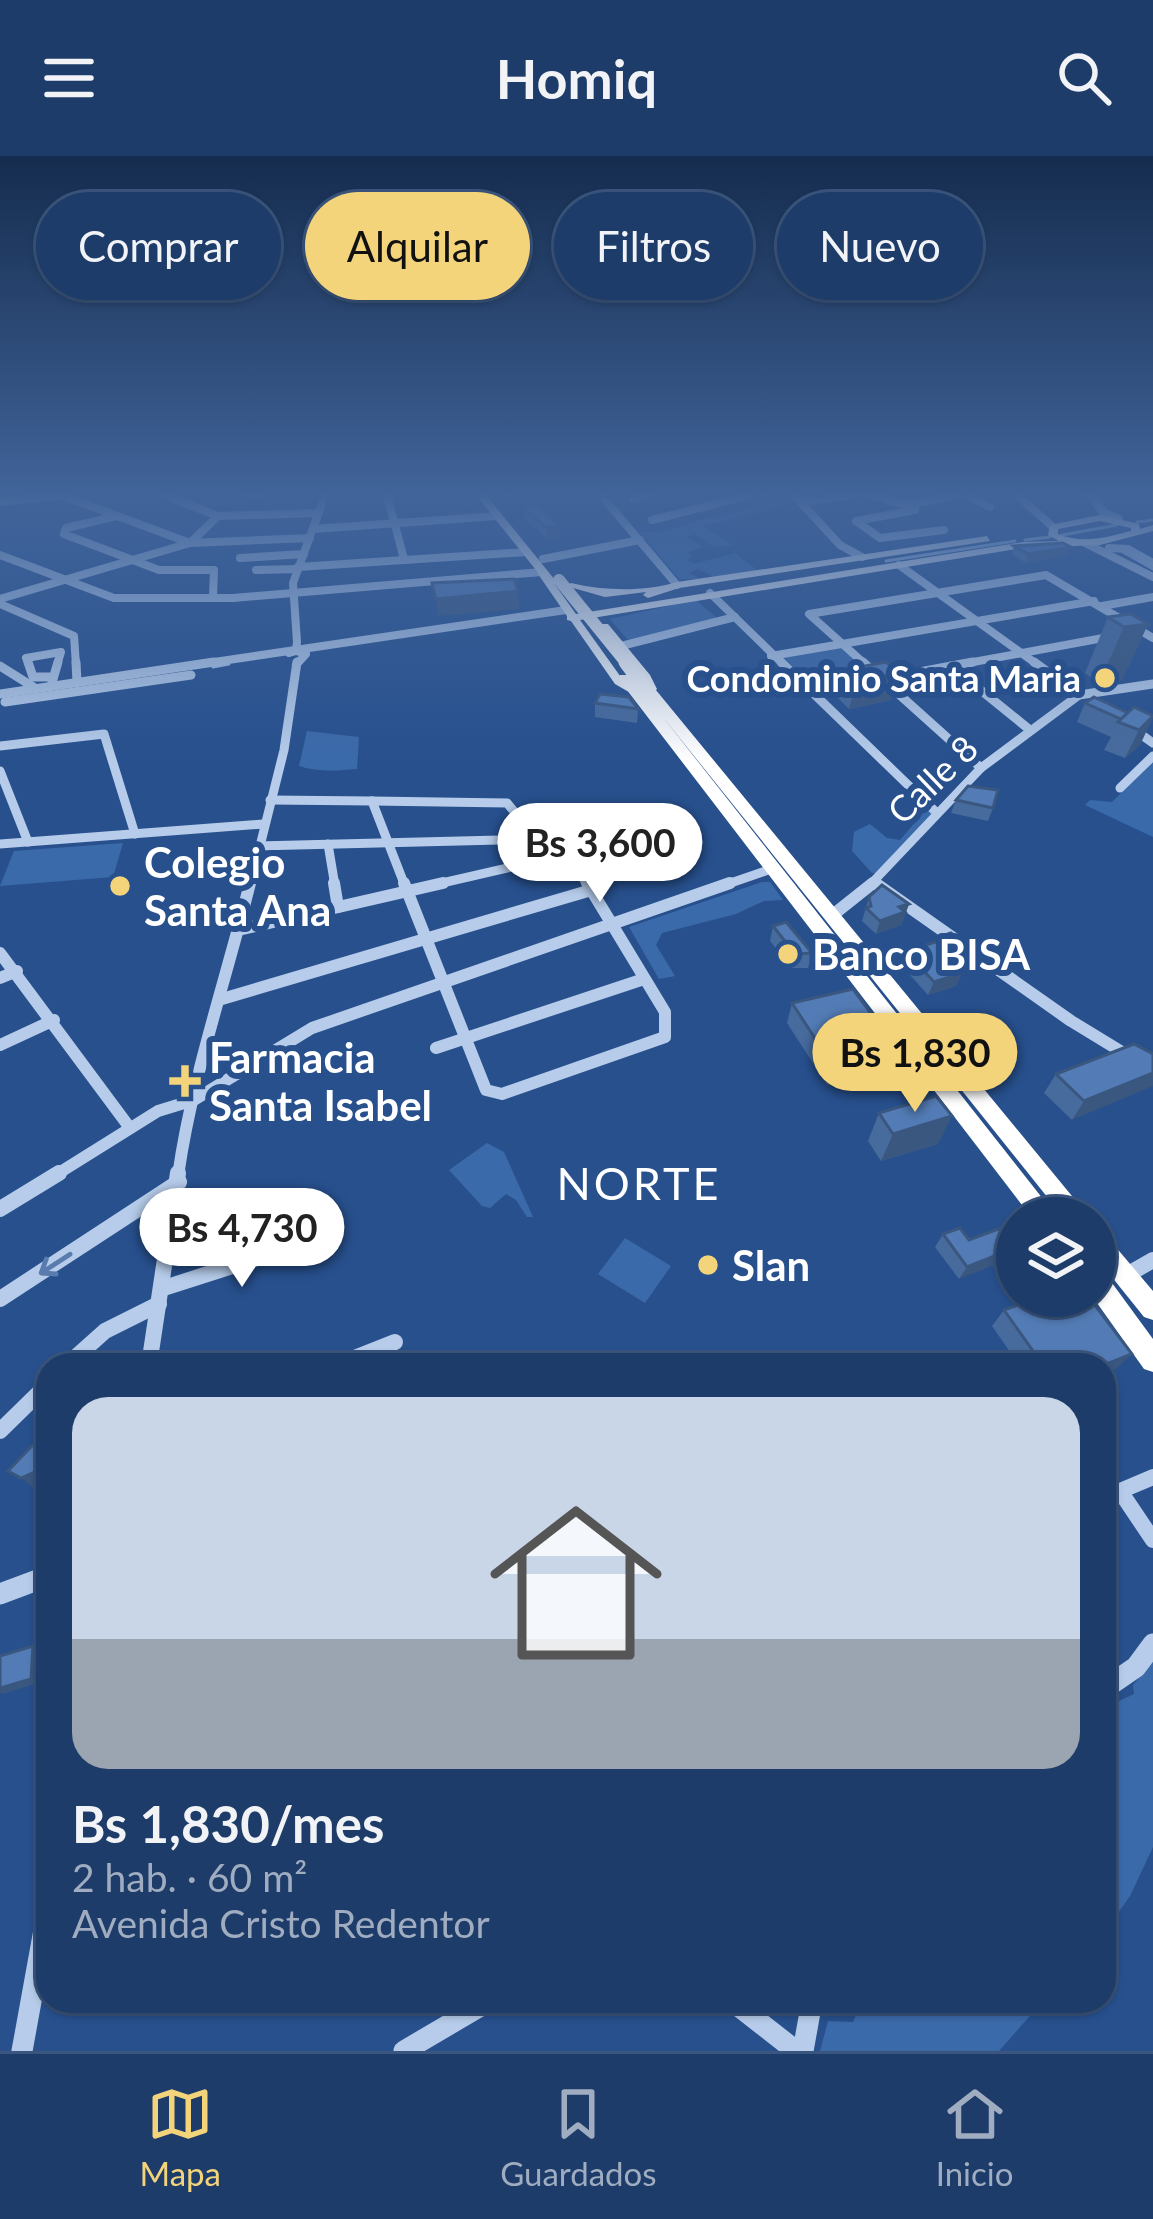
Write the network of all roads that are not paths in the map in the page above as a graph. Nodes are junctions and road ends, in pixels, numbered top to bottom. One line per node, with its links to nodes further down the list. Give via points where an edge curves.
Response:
1 (54, 583): 21 (street)
2 (68, 583): 19 (street, via 105,597)
3 (214, 583): 19 (street)
4 (294, 583): 18 (street)
5 (437, 583): 18 (street)
6 (555, 583): 24 (main road)
7 (559, 583): 47 (highway, bridge)
8 (562, 583): 23 (main road)
9 (576, 583): 15 (main road, via 605,594)
10 (684, 583): 15 (main road)
11 (784, 583): 17 (main road)
12 (923, 583): 16 (street)
13 (991, 583): 16 (street)
14 (1061, 583): 22 (street)
15 (673, 585): 23 (main road)
16 (935, 592): 28 (street); 33 (street, via 812,613)
17 (710, 593): 25 (main road); 27 (street)
18 (292, 594): 19 (street); 36 (street)
19 (213, 597)
20 (1153, 597): 22 (street)
21 (0, 602): 44 (street, via 74,636)
22 (1098, 604): 28 (street); 31 (street)
23 (588, 606): 24 (main road); 24 (main road); 25 (main road); 29 (main road)
24 (566, 610): 26 (main road); 30 (main road)
25 (610, 610): 29 (main road)
26 (549, 617): 30 (main road); 36 (street)
27 (735, 617): 34 (street); 37 (street)
28 (975, 622): 33 (street); 35 (street)
29 (605, 628): 30 (main road, via 586,621); 34 (main road)
30 (582, 632): 47 (main road, via 619,682)
31 (1142, 632): 32 (street); 35 (street)
32 (1153, 638)
33 (841, 644): 37 (street); 42 (street)
34 (621, 646): 47 (main road)
35 (1018, 653): 41 (street); 49 (street)
36 (297, 655): 38 (street); 39 (street); 60 (street, via 292,716)
37 (771, 656): 48 (street)
38 (230, 660): 39 (street); 44 (street)
39 (252, 662): 50 (street)
40 (0, 666): 46 (street)
41 (951, 666): 42 (street); 53 (street)
42 (880, 679): 48 (street); 57 (street)
43 (51, 682): 43 (street, via 35,679 29,672 59,667); 44 (street); 46 (street)
44 (77, 682)
45 (1153, 684): 49 (street)
46 (35, 688): 50 (street)
47 (642, 691): 72 (highway); 77 (highway)
48 (811, 693): 62 (street)
49 (1084, 696): 51 (street); 53 (street, Calle 8)
50 (0, 698)
51 (1105, 709)
52 (1121, 720): 54 (street)
53 (1030, 730): 57 (street, Calle 8)
54 (1153, 743)
55 (0, 746): 64 (street, via 104,734)
56 (1153, 756): 59 (street)
57 (981, 768): 62 (street, Calle 8)
58 (0, 771): 66 (street)
59 (1120, 788)
60 (270, 800): 61 (street); 63 (street)
61 (370, 800): 65 (street, via 502,801); 67 (street)
62 (937, 813): 73 (street, Calle 8)
63 (263, 824): 64 (street); 70 (street)
64 (135, 834): 66 (street)
65 (537, 839): 67 (street); 71 (street, via 559,842)
66 (28, 842): 68 (street)
67 (389, 843): 69 (street); 74 (street)
68 (0, 844)
69 (328, 844): 70 (street); 76 (street)
70 (256, 846): 79 (street)
71 (568, 854): 74 (street); 75 (street)
72 (771, 869): 78 (street); 95 (highway)
73 (874, 882): 77 (street, Calle 8); 91 (street)
74 (410, 890): 76 (street); 80 (street)
75 (588, 891): 78 (street); 80 (street)
76 (338, 907): 79 (street)
77 (834, 914): 96 (highway)
78 (610, 927): 84 (street); 85 (street)
79 (238, 930): 86 (street)
80 (429, 938): 85 (street); 86 (street)
81 (0, 952): 82 (street)
82 (17, 970): 83 (street); 87 (street)
83 (0, 978)
84 (641, 980): 88 (street); 88 (street, via 669,1021 658,1043 491,1094)
85 (445, 986): 88 (street); 92 (street, via 312,1028)
86 (222, 999): 92 (street)
87 (54, 1020): 89 (street); 93 (street)
88 (464, 1039): 90 (street)
89 (0, 1046)
90 (436, 1048)
91 (1153, 1071)
92 (194, 1100): 93 (street); 94 (street)
93 (130, 1128): 97 (street)
94 (179, 1182): 104 (street); 105 (street, one-way to 105)
95 (1029, 1197)
96 (1061, 1197)
97 (0, 1209)
98 (308, 1242): 104 (street)
99 (1153, 1261): 100 (street)
100 (1116, 1276)
101 (1116, 1286): 106 (highway)
102 (1116, 1293): 108 (main road)
103 (1116, 1296): 112 (highway)
104 (160, 1297): 109 (street); 110 (street)
105 (0, 1299)
106 (1153, 1311)
107 (395, 1342): 111 (street)
108 (1153, 1348)
109 (80, 1353)
110 (151, 1353)
111 (368, 1353)
112 (1153, 1360)
113 (36, 1396): 114 (street)
114 (0, 1431)
115 (1153, 1478): 116 (street, via 1120,1491)
116 (1151, 1532)
117 (36, 1580): 118 (street)
118 (0, 1594)
119 (1153, 1644): 120 (street)
120 (1116, 1681)
121 (36, 1976): 125 (street)
122 (469, 2013): 126 (street)
123 (748, 2013): 127 (street)
124 (809, 2013): 127 (street)
125 (22, 2051)
126 (404, 2051)
127 (800, 2051)

